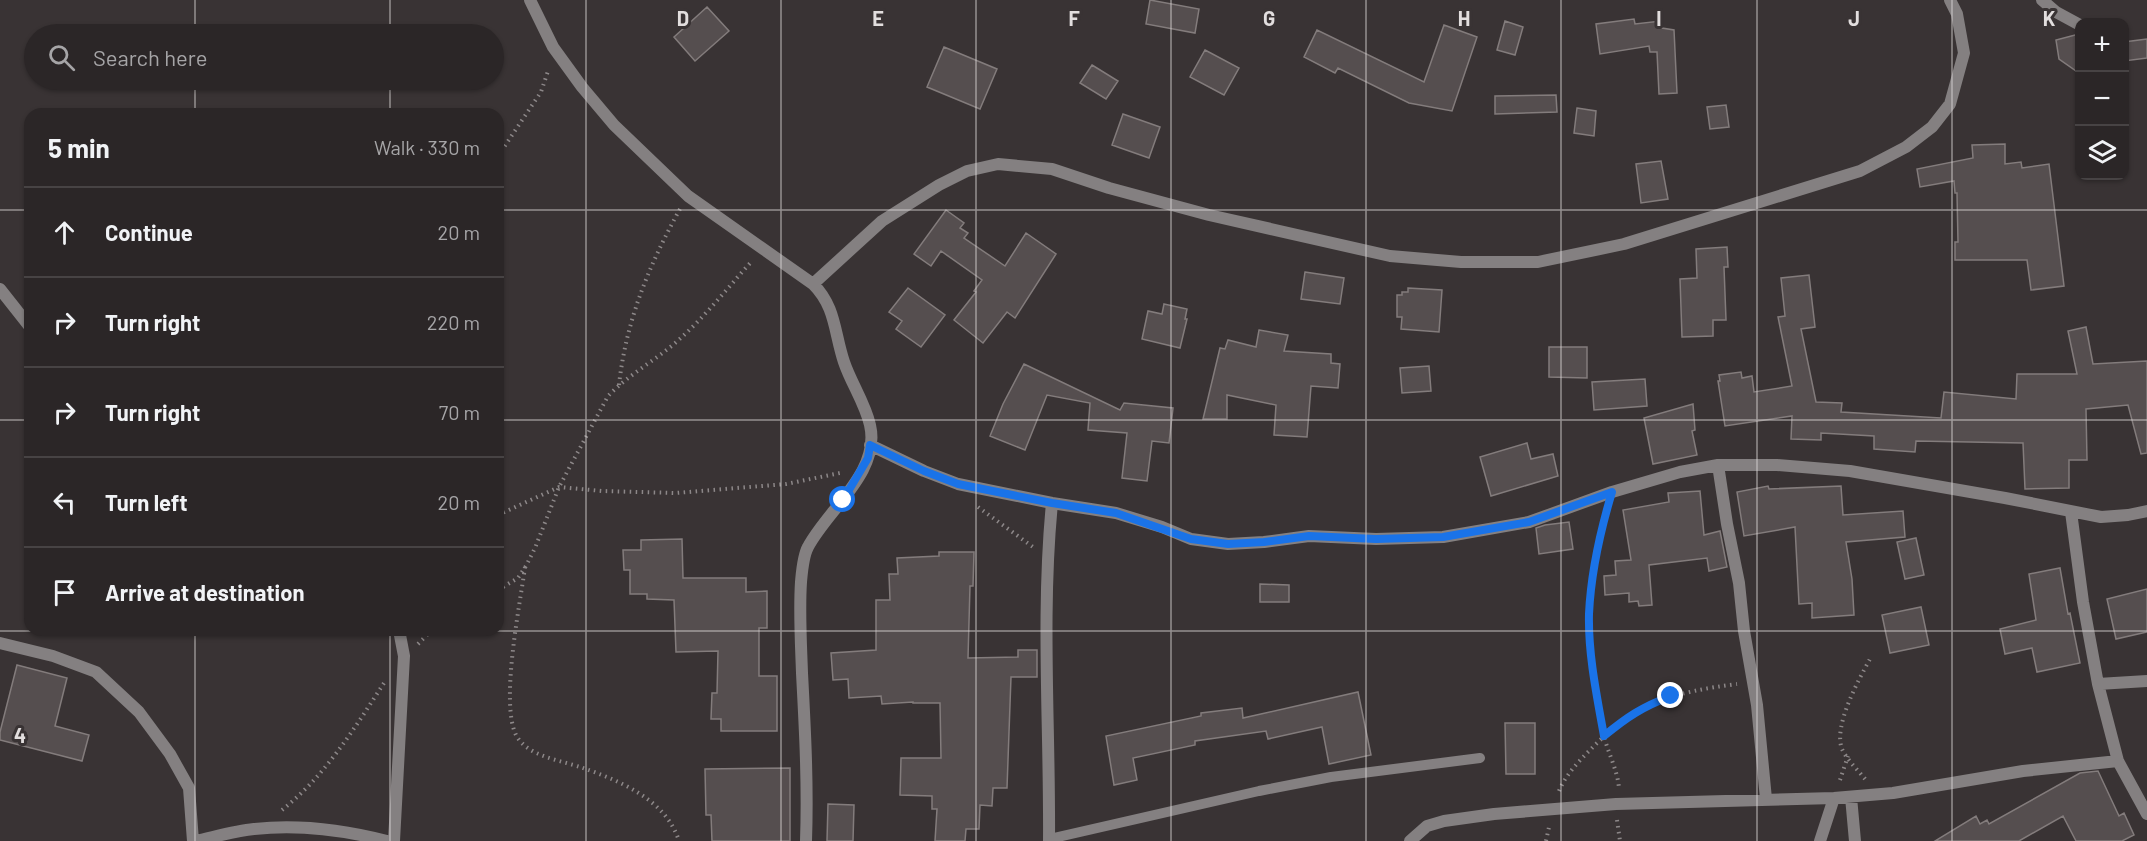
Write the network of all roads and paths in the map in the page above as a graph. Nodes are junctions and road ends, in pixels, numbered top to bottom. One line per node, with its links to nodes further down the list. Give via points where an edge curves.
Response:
1 (530, 0): 5 (street)
2 (1950, 0): 9 (street, via 1957,14 1964,53 1950,104 1932,127 1906,147 1860,171 1624,244 1538,262 1461,262 1390,256 1209,215 1052,169 998,164 967,171 882,221)
3 (2042, 0): 4 (street)
4 (2075, 23)
5 (553, 47): 6 (path, via 541,92); 7 (street, via 614,125)
6 (504, 147)
7 (688, 196): 8 (street); 12 (path, via 643,283 622,353)
8 (763, 249): 9 (street); 12 (path, via 685,334)
9 (813, 284): 13 (street, via 831,310 848,376 871,427)
10 (0, 289): 11 (street)
11 (24, 319)
12 (619, 384): 17 (path, via 598,412)
13 (870, 445): 15 (street); 16 (street)
14 (1718, 465): 18 (street); 21 (street, via 1850,471); 32 (street)
15 (861, 472): 17 (path, via 826,474 786,484 676,493); 50 (street, via 807,549 801,582)
16 (958, 484): 19 (street); 23 (path, via 975,505)
17 (559, 488): 22 (path); 24 (path)
18 (1612, 492): 19 (street, via 1529,522 1443,537 1309,536 1228,544 1191,539 1116,513); 34 (path, via 1599,536 1589,615)
19 (1052, 503): 23 (street)
20 (2147, 511): 21 (street, via 2101,517)
21 (2072, 512): 33 (street)
22 (504, 513)
23 (1047, 558): 45 (street)
24 (526, 566): 25 (path, via 518,578); 49 (path, via 510,680 516,735 525,746 546,757 605,777 651,801 666,817)
25 (504, 586)
26 (400, 636): 29 (street)
27 (426, 636): 29 (path)
28 (0, 643): 46 (street, via 96,672 139,712 189,788)
29 (404, 657): 44 (path, via 313,781 295,800); 48 (street)
30 (1870, 659): 37 (path, via 1850,700 1840,737 1842,748)
31 (2147, 681): 33 (street)
32 (1753, 682): 34 (path, via 1671,696 1630,715); 39 (street)
33 (2098, 684): 36 (street)
34 (1604, 736): 41 (path, via 1619,786); 42 (path, via 1570,773)
35 (1480, 758): 45 (lane, via 1321,779)
36 (2118, 760): 37 (street); 43 (street)
37 (1874, 795): 38 (street)
38 (1851, 797): 40 (street); 53 (street)
39 (1766, 798): 40 (street); 41 (street)
40 (1834, 798): 52 (street)
41 (1616, 804): 42 (street)
42 (1552, 808): 51 (street, via 1443,821 1427,826)
43 (2147, 814)
44 (254, 829): 46 (street); 47 (street, via 353,832)
45 (1049, 840)
46 (194, 841)
47 (387, 841)
48 (394, 841)
49 (679, 841)
50 (806, 841)
51 (1410, 841)
52 (1820, 841)
53 (1855, 841)

